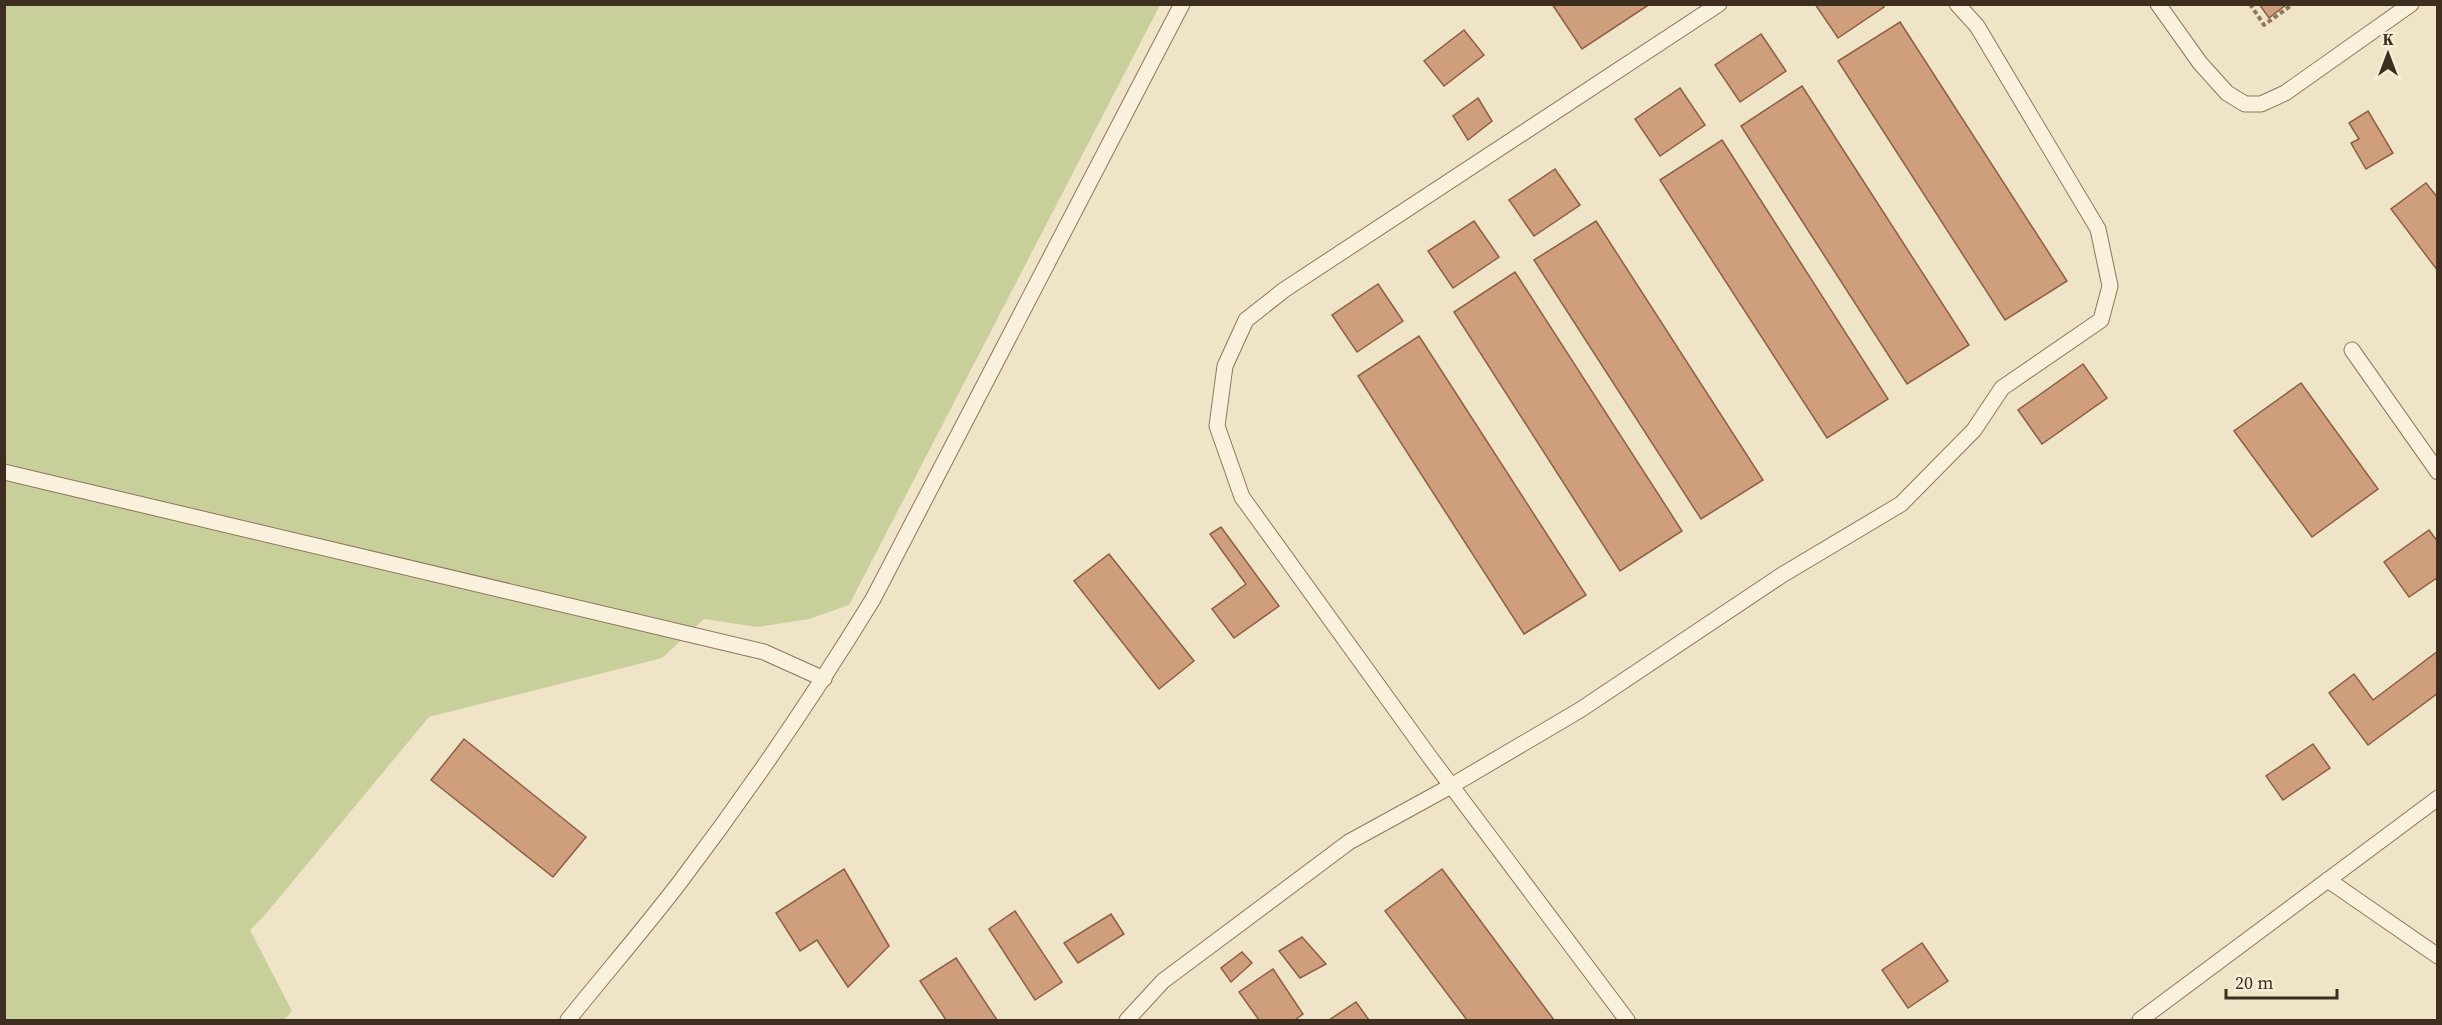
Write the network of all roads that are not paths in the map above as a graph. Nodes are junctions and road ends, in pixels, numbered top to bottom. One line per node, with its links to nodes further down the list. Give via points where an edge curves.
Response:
1 (1182, 4): 9 (lane, via 873,599)
2 (1719, 4): 10 (lane, via 1284,290 1246,320 1225,366 1217,426 1242,497)
3 (1957, 4): 10 (lane, via 1977,26 2098,229 2110,286 2101,320 2002,388 1974,430 1901,504 1782,575 1580,710)
4 (2158, 4): 5 (lane, via 2200,63 2227,93 2245,104 2261,104 2285,93)
5 (2412, 4)
6 (2352, 350): 8 (lane)
7 (4, 472): 9 (lane, via 764,652)
8 (2438, 472)
9 (824, 679): 14 (lane, via 679,883)
10 (1451, 786): 15 (lane, via 1349,842 1163,981); 16 (lane)
11 (2438, 798): 12 (lane)
12 (2328, 880): 13 (lane); 17 (lane)
13 (2438, 956)
14 (568, 1020)
15 (1127, 1020)
16 (1627, 1020)
17 (2140, 1020)

